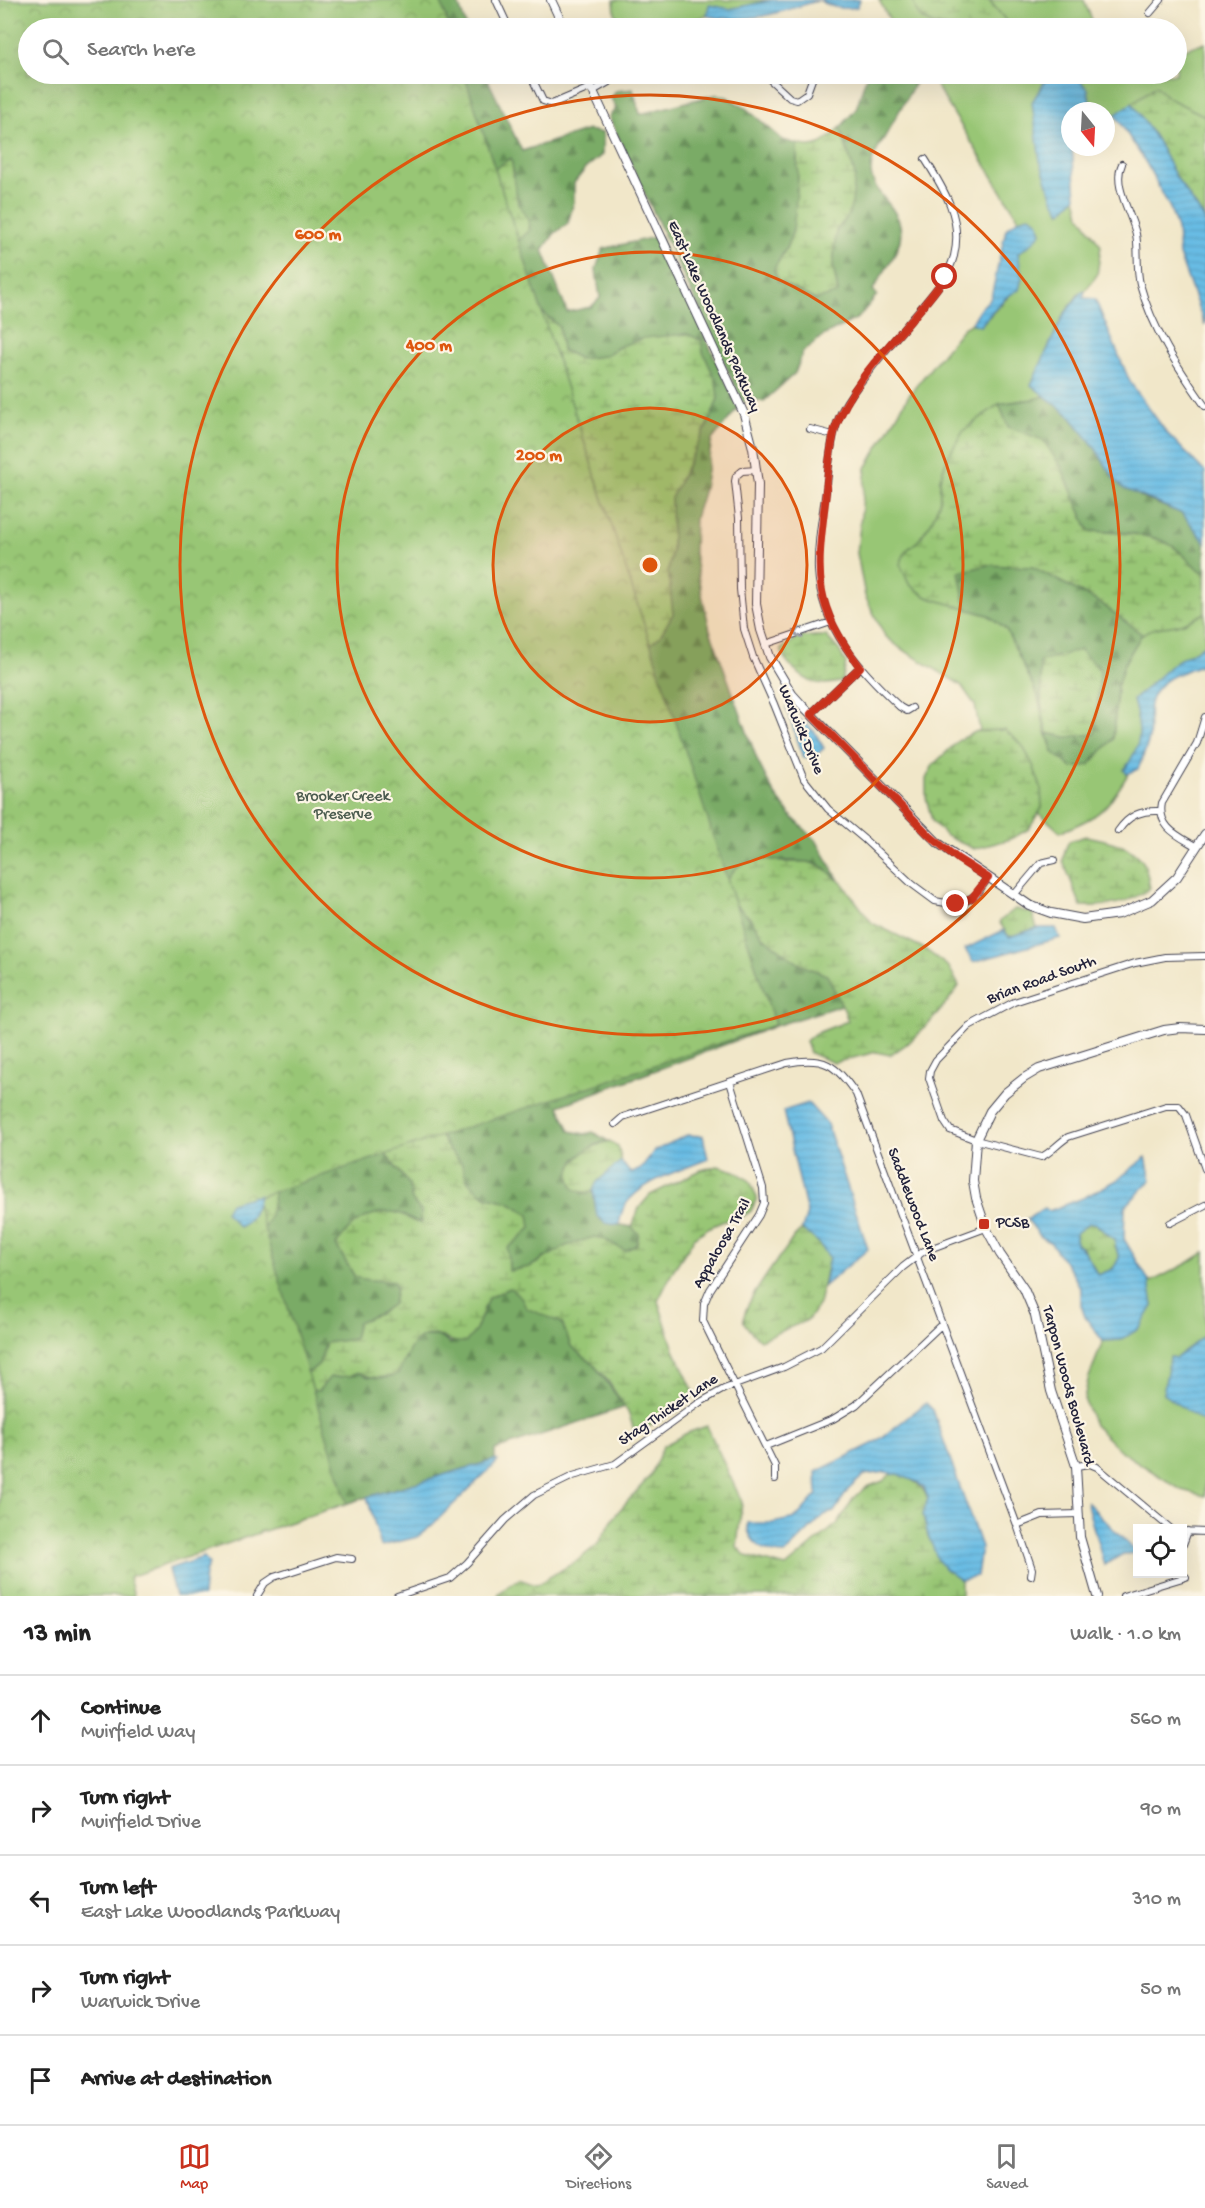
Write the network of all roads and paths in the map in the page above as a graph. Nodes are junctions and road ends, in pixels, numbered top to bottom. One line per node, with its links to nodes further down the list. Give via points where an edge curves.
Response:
1 (496, 0): 5 (street)
2 (550, 0): 6 (street)
3 (1161, 0): 4 (street)
4 (1150, 13)
5 (504, 18)
6 (559, 18)
7 (535, 84): 12 (street, via 547,104)
8 (590, 84): 12 (street, East Lake Woodlands Parkway)
9 (596, 84): 12 (street)
10 (774, 84): 11 (street, via 797,100 807,93)
11 (810, 84)
12 (592, 87): 18 (street, East Lake Woodlands Parkway, via 740,404)
13 (925, 159): 17 (street, via 952,208 956,235 951,264 939,285 847,401)
14 (1122, 164): 15 (street, via 1118,179 1136,234 1142,290 1168,350)
15 (1205, 406)
16 (810, 429): 17 (street)
17 (833, 435): 19 (street, via 818,570)
18 (757, 470): 20 (street, East Lake Woodlands Parkway, via 756,604); 30 (street, Warwick Drive, via 742,471 735,481 743,621 750,650 804,779 828,809 934,901 966,901 976,895)
19 (831, 622): 20 (street, one-way to 20); 21 (street)
20 (766, 644): 23 (street, East Lake Woodlands Parkway, via 792,694)
21 (860, 667): 22 (street, via 900,707 907,711); 23 (street)
22 (912, 708)
23 (811, 714): 30 (street, East Lake Woodlands Parkway, via 930,836)
24 (1205, 717): 25 (street, via 1197,743)
25 (1161, 811): 26 (street, via 1136,814); 28 (street, via 1170,831)
26 (1118, 831)
27 (1205, 834): 28 (street, East Lake Woodlands Parkway)
28 (1200, 845): 31 (street, East Lake Woodlands Parkway, via 1163,891 1141,906 1119,914 1071,918 1043,911)
29 (1054, 860): 31 (street, via 1041,863)
30 (988, 878): 31 (street, East Lake Woodlands Parkway)
31 (1014, 894)
32 (1205, 956): 36 (street, Brian Road South, via 1135,963 1014,1002 969,1026 936,1060 928,1078 950,1130)
33 (1205, 1029): 36 (street, Tarpon Woods Boulevard, via 1164,1030 1039,1069 1005,1093 990,1111)
34 (730, 1082): 35 (street, Saddlewood Lane, via 623,1117); 41 (street, Saddlewood Lane, via 806,1059 840,1072 856,1094); 43 (street, Appaloosa Trail, via 764,1203 704,1304 703,1321)
35 (615, 1124)
36 (976, 1140): 37 (street, Brian Road South, via 1041,1157 1068,1137 1166,1106 1179,1106 1186,1115); 40 (street, Tarpon Woods Boulevard, via 973,1181)
37 (1205, 1169)
38 (1205, 1205): 39 (street)
39 (1170, 1223)
40 (986, 1228): 41 (street, Stag Thicket Lane); 45 (street, Tarpon Woods Boulevard, via 1024,1289 1035,1315 1051,1391)
41 (917, 1257): 42 (street, Saddlewood Lane); 43 (street, Stag Thicket Lane, via 821,1348 784,1367)
42 (942, 1324): 44 (street, via 856,1406); 49 (street, Saddlewood Lane)
43 (734, 1385): 44 (street, Appaloosa Trail); 58 (street, Stag Thicket Lane, via 699,1404 615,1464 573,1476 534,1496 505,1520 450,1578)
44 (766, 1446): 46 (street, Appaloosa Trail, via 776,1466)
45 (1076, 1466): 47 (street, Tarpon Woods Boulevard); 48 (street, via 1097,1467)
46 (775, 1479)
47 (1078, 1514): 49 (street, via 1050,1514); 59 (street, Tarpon Woods Boulevard, via 1084,1557)
48 (1165, 1524)
49 (1017, 1525): 53 (street, Saddlewood Lane, via 1032,1569)
50 (1187, 1531): 51 (street)
51 (1205, 1532)
52 (351, 1558): 57 (street, via 336,1557 274,1577 264,1583)
53 (1030, 1576)
54 (1173, 1578): 56 (street)
55 (1180, 1578): 56 (street)
56 (1172, 1581): 60 (street)
57 (257, 1596)
58 (397, 1596)
59 (1097, 1596)
60 (1123, 1596)

